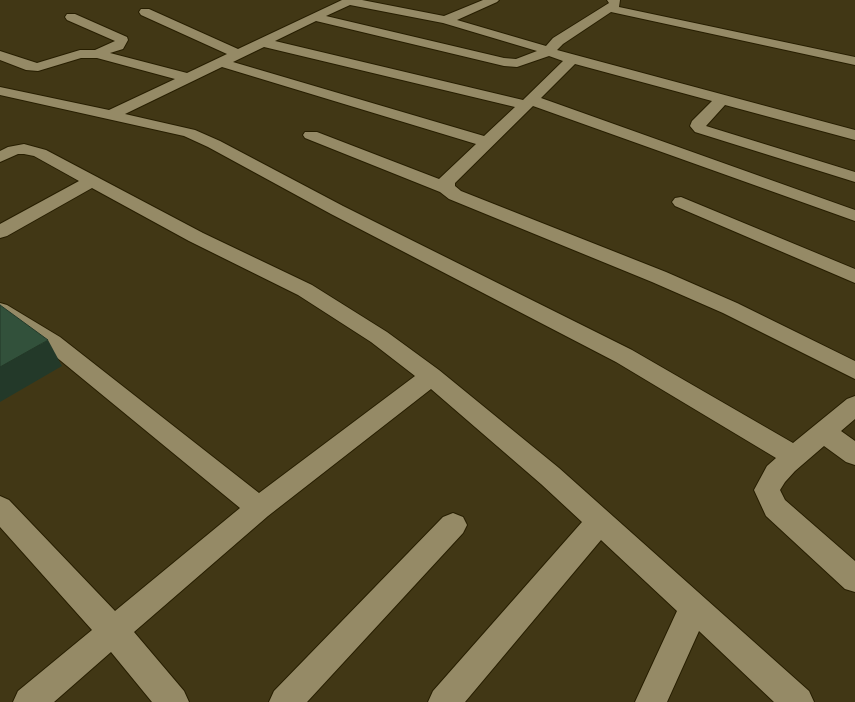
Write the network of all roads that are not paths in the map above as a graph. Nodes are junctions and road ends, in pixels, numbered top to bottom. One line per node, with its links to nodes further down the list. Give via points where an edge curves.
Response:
1 (319, 0): 3 (street)
2 (493, 0): 8 (street)
3 (347, 2): 7 (street); 8 (street)
4 (611, 4): 10 (street, via 558,41); 15 (street)
5 (145, 12): 12 (street)
6 (71, 17): 11 (street, via 122,40 118,46)
7 (313, 17): 9 (street); 10 (street, via 504,62 517,63)
8 (445, 20): 10 (street)
9 (261, 42): 12 (street); 20 (street)
10 (550, 51): 14 (street)
11 (97, 54): 13 (street, via 80,54 38,67 31,67); 17 (street)
12 (237, 54): 16 (street)
13 (0, 55)
14 (573, 59): 19 (street); 20 (street)
15 (855, 60)
16 (220, 62): 17 (street); 24 (street)
17 (188, 78): 21 (street)
18 (0, 91): 21 (street)
19 (722, 99): 23 (street); 26 (street, via 700,121 700,129)
20 (528, 102): 24 (street); 30 (street)
21 (111, 115): 39 (street, via 189,133 214,144 337,210 624,356)
22 (311, 135): 28 (street)
23 (855, 135)
24 (487, 142): 28 (street, via 446,182)
25 (0, 157): 27 (street, via 14,150 34,150)
26 (855, 177)
27 (92, 181): 31 (street); 35 (street, via 196,237 305,290 379,337)
28 (446, 188): 34 (street, via 455,195 730,308)
29 (681, 202): 32 (street)
30 (855, 216)
31 (0, 232)
32 (855, 278)
33 (0, 310): 41 (street, via 52,342)
34 (855, 371)
35 (431, 376): 41 (street); 42 (street, via 550,476)
36 (855, 405): 37 (street)
37 (824, 432): 38 (street); 39 (street)
38 (855, 454)
39 (795, 457): 44 (street, via 776,474 767,490 775,508)
40 (0, 508): 46 (street)
41 (259, 508): 46 (street)
42 (600, 522): 45 (street); 50 (street)
43 (453, 525): 49 (street)
44 (855, 579)
45 (694, 608): 51 (street); 52 (street)
46 (113, 631): 47 (street); 48 (street)
47 (29, 702)
48 (173, 702)
49 (285, 702)
50 (444, 702)
51 (651, 702)
52 (798, 702)

